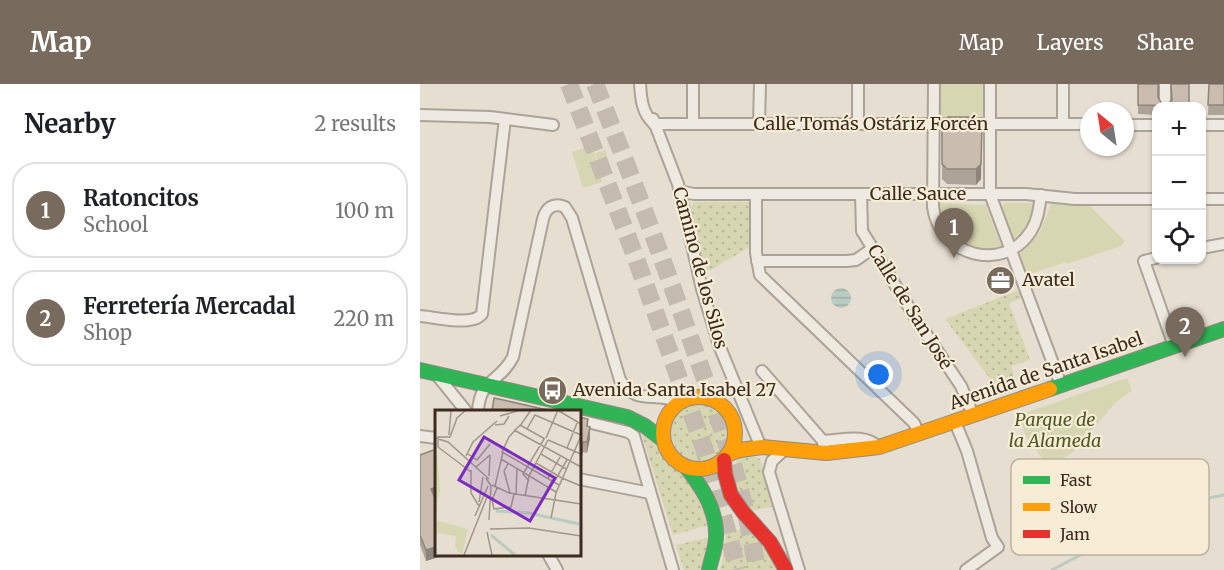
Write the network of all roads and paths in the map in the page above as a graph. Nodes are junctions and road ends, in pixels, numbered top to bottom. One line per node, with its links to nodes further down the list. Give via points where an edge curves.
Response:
1 (640, 84): 14 (street, Camino de los Silos, via 643,109)
2 (647, 84): 14 (street, Camino de los Silos)
3 (693, 84): 15 (street)
4 (760, 84): 16 (street)
5 (858, 84): 17 (street)
6 (934, 84): 13 (street)
7 (990, 84): 18 (street)
8 (1064, 84): 19 (street)
9 (1165, 84): 10 (street)
10 (1165, 102)
11 (420, 115): 12 (street)
12 (505, 118): 21 (street); 41 (street, via 482,314 477,320 467,321)
13 (934, 123): 17 (street, Calle Tomás Ostáriz Forcén); 18 (street, Calle Tomás Ostáriz Forcén); 30 (street)
14 (654, 124): 15 (street, Calle Tomás Ostáriz Forcén); 26 (street, Camino de los Silos)
15 (693, 124): 16 (street, Calle Tomás Ostáriz Forcén)
16 (759, 124): 17 (street, Calle Tomás Ostáriz Forcén)
17 (858, 124)
18 (990, 124): 19 (street, Calle Tomás Ostáriz Forcén); 29 (street)
19 (1063, 124): 20 (street, Calle Tomás Ostáriz Forcén)
20 (1080, 124)
21 (553, 125)
22 (1134, 125): 23 (street)
23 (1152, 125)
24 (1206, 125): 25 (street)
25 (1224, 125)
26 (680, 191): 27 (street, Calle Sauce); 63 (street, Camino de los Silos, via 719,345)
27 (756, 194): 28 (street, Calle Sauce); 40 (street)
28 (861, 194): 30 (street, Calle Sauce); 37 (street, Calle de San José, via 861,228)
29 (990, 194): 30 (street, Calle Sauce); 31 (street, Calle Sauce); 38 (street)
30 (933, 195): 38 (street, via 940,229 954,245 984,255)
31 (1041, 195): 33 (street, Calle Sauce); 38 (street, via 1030,233)
32 (1224, 198): 34 (street)
33 (1152, 199)
34 (1206, 199)
35 (1224, 243): 36 (street)
36 (1206, 247)
37 (873, 248): 40 (street, via 856,260); 53 (street, Calle de San José, via 961,386)
38 (1011, 249): 48 (street)
39 (1152, 259): 43 (street, via 1144,261)
40 (757, 261): 59 (street, via 759,274 914,423)
41 (420, 316)
42 (1224, 329): 43 (main road, Avenida de Santa Isabel)
43 (1174, 346): 48 (main road, Avenida de Santa Isabel)
44 (420, 370): 46 (main road)
45 (762, 371): 64 (street)
46 (436, 374): 47 (main road); 51 (street)
47 (485, 385): 49 (street, via 506,370 513,357 545,214 551,206 560,205 572,218 620,380 627,391 638,396 666,397); 50 (main road); 52 (street)
48 (1061, 385): 53 (main road, Avenida de Santa Isabel)
49 (679, 403): 54 (main road); 58 (main road, via 692,398 713,400 729,413)
50 (562, 406): 55 (main road)
51 (465, 410)
52 (478, 410)
53 (973, 415): 57 (main road, Avenida de Santa Isabel)
54 (667, 416): 55 (main road); 62 (main road)
55 (627, 417): 62 (main road)
56 (580, 420): 69 (street, via 632,434)
57 (955, 422): 59 (main road, Avenida de Santa Isabel); 76 (street, via 998,547)
58 (735, 426): 63 (main road, Avenida de Santa Isabel); 66 (main road, via 735,441)
59 (919, 434): 64 (main road, Avenida de Santa Isabel, via 850,452)
60 (420, 436): 61 (street)
61 (435, 438)
62 (663, 440): 67 (main road, via 673,459)
63 (760, 445): 65 (main road, Avenida de Santa Isabel); 66 (main road, Avenida de Santa Isabel)
64 (823, 447): 65 (main road, Avenida de Santa Isabel)
65 (785, 449): 75 (street, via 772,461 770,472)
66 (726, 457): 67 (main road, via 706,469); 74 (main road, via 724,479 731,499 768,540)
67 (686, 467): 73 (main road, via 704,492 713,514 716,539)
68 (580, 479): 69 (street)
69 (650, 493): 72 (street)
70 (549, 555): 71 (street)
71 (557, 570)
72 (673, 570)
73 (709, 570)
74 (786, 570)
75 (800, 570)
76 (966, 570)

